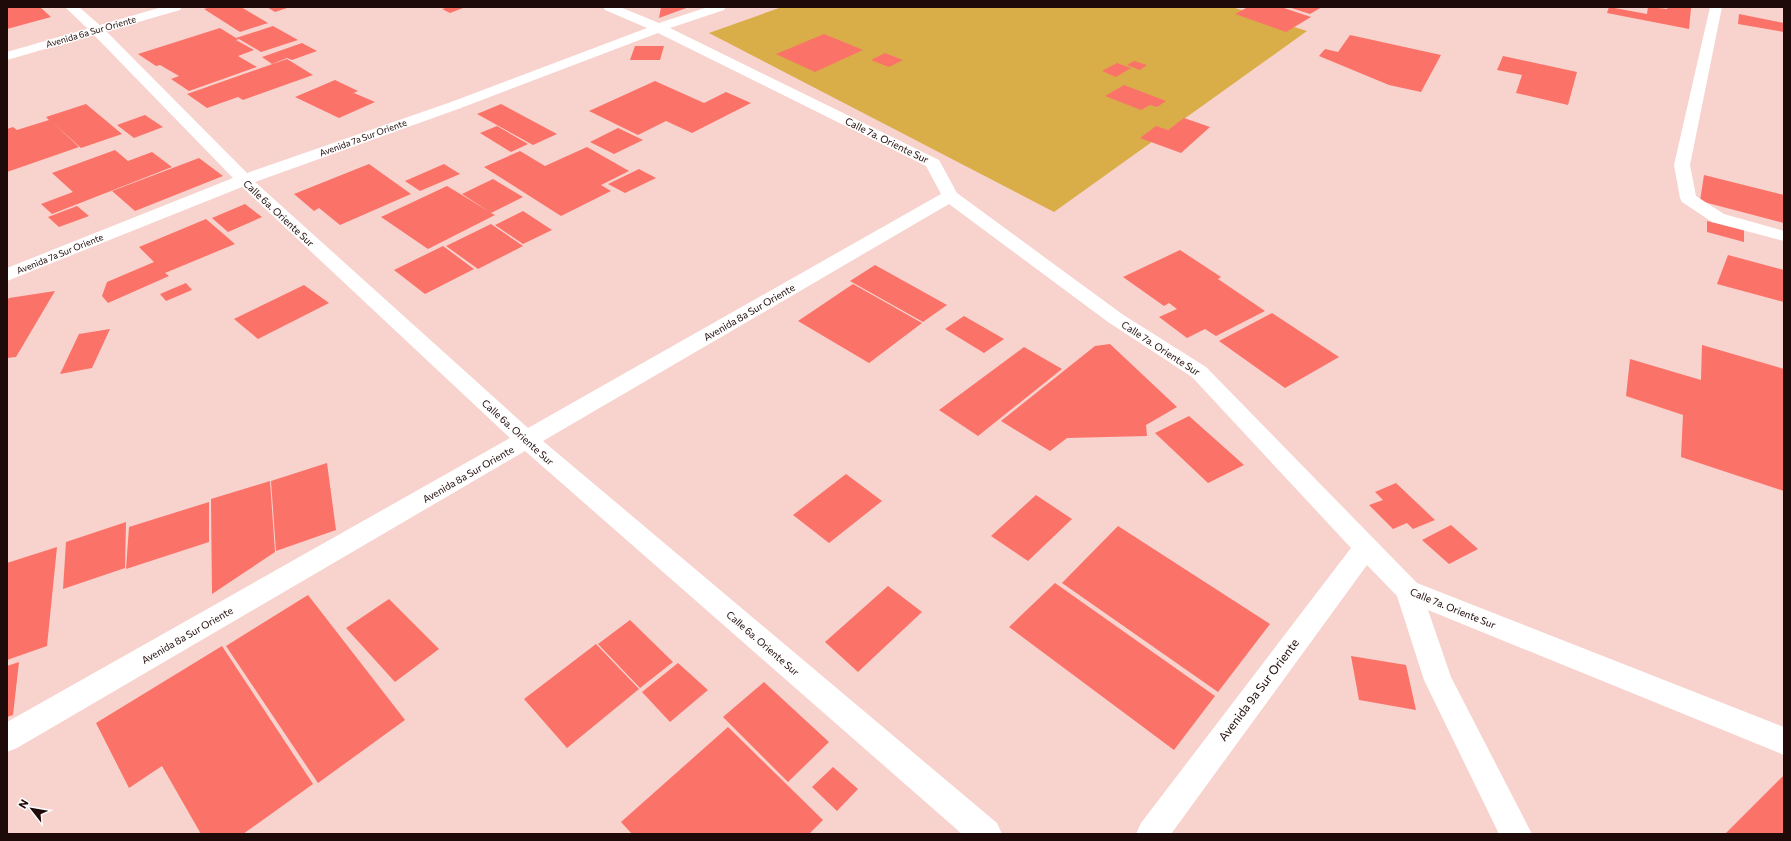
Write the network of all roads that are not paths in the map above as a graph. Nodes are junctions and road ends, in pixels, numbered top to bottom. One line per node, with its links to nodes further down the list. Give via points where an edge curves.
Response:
1 (71, 7): 7 (street, Calle 6a. Oriente Sur)
2 (176, 7): 7 (street, Avenida 6a Sur Oriente)
3 (609, 7): 6 (street, Calle 7a. Oriente Sur)
4 (720, 7): 6 (street, Avenida 7a Sur Oriente)
5 (1716, 7): 11 (street, via 1682,165 1688,198 1718,218)
6 (659, 28): 9 (street, Avenida 7a Sur Oriente, via 456,105); 10 (street, Calle 7a. Oriente Sur, via 932,163)
7 (97, 30): 8 (street, Avenida 6a Sur Oriente); 9 (street, Calle 6a. Oriente Sur)
8 (7, 56)
9 (244, 180): 12 (street, Avenida 7a Sur Oriente); 13 (street, Calle 6a. Oriente Sur)
10 (950, 196): 13 (street, Avenida 8a Sur Oriente); 14 (street, Calle 7a. Oriente Sur, via 1115,318 1199,372)
11 (1784, 236)
12 (7, 275)
13 (526, 440): 16 (street, Avenida 8a Sur Oriente); 18 (street, Calle 6a. Oriente Sur)
14 (1366, 547): 15 (street, Calle 7a. Oriente Sur); 19 (street, Avenida 9a Sur Oriente)
15 (1408, 591): 17 (street, Calle 7a. Oriente Sur); 20 (street, via 1438,680)
16 (7, 738)
17 (1784, 741)
18 (986, 834)
19 (1152, 834)
20 (1516, 834)

